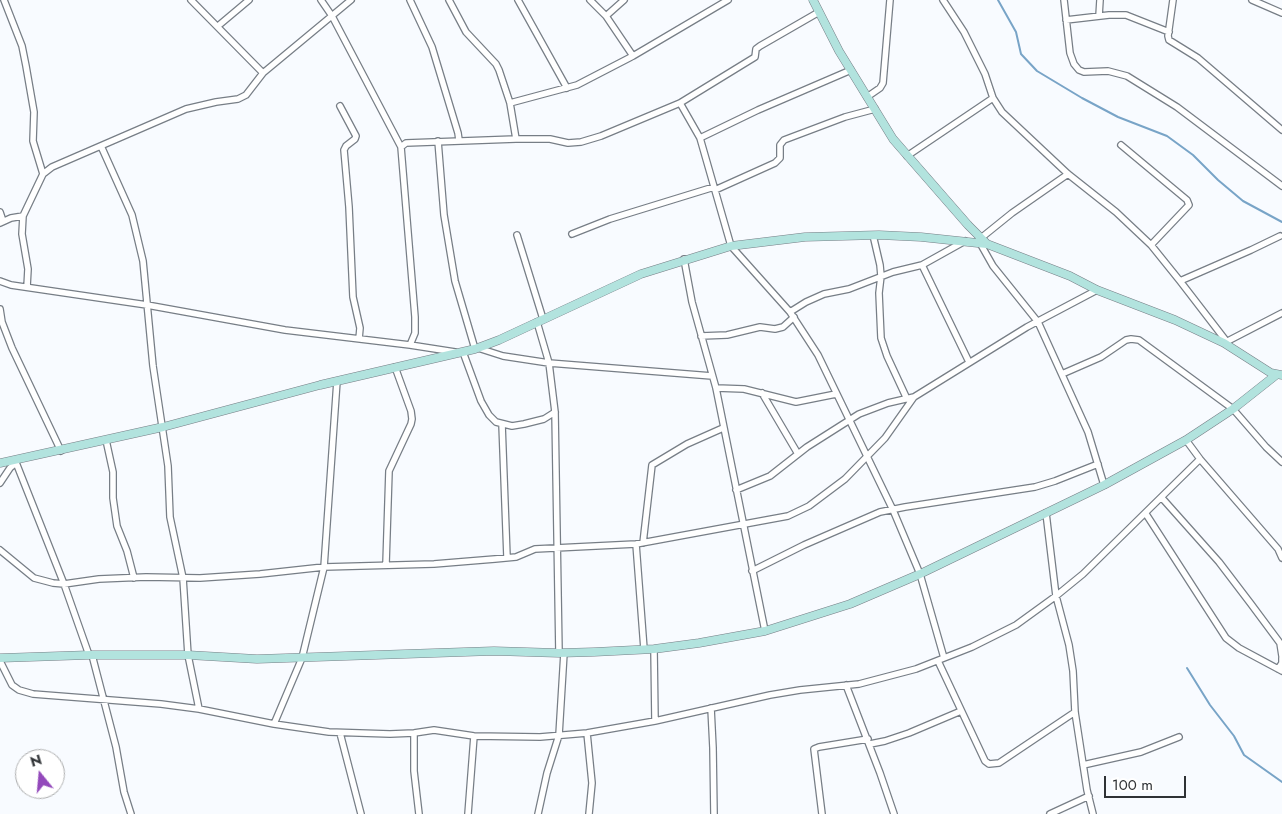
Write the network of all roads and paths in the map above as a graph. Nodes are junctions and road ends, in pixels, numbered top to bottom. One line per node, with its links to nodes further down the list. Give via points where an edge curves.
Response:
1 (4, 0): 46 (street, via 22,46 34,112 33,141)
2 (191, 0): 25 (street)
3 (249, 0): 25 (street)
4 (321, 0): 21 (street)
5 (351, 0): 21 (street)
6 (410, 0): 40 (street, via 438,64)
7 (449, 0): 34 (street, via 466,32 496,64)
8 (518, 0): 30 (street)
9 (590, 0): 22 (street)
10 (624, 0): 22 (street)
11 (728, 0): 27 (street)
12 (813, 0): 19 (street)
13 (890, 0): 31 (street, via 884,83)
14 (943, 0): 32 (street, via 964,32)
15 (1064, 0): 24 (street)
16 (1100, 0): 23 (street)
17 (1173, 0): 26 (street)
18 (1252, 0): 20 (street)
19 (818, 12): 28 (street); 33 (street, via 760,46 755,57)
20 (1282, 13)
21 (332, 16): 29 (street); 44 (street)
22 (606, 16): 27 (street)
23 (1099, 16): 24 (street); 26 (street, via 1126,15)
24 (1066, 20): 48 (street, via 1070,53 1079,70 1108,71 1127,76 1178,107)
25 (218, 26): 29 (street)
26 (1169, 32): 37 (street, via 1169,40 1198,58)
27 (633, 56): 30 (street, via 577,86)
28 (851, 70): 31 (street); 38 (street)
29 (263, 74): 43 (street, via 246,95 238,99 186,109)
30 (567, 88): 34 (street)
31 (867, 97): 36 (street)
32 (993, 98): 45 (street); 47 (street, via 1002,112)
33 (680, 102): 38 (street); 39 (street, via 580,142)
34 (510, 104): 39 (street)
35 (340, 106): 75 (street, via 356,136 344,150 353,297 360,328)
36 (875, 109): 45 (street); 49 (street, via 784,140 780,145 780,158 775,163)
37 (1282, 130)
38 (700, 138): 49 (street)
39 (516, 139): 40 (street)
40 (459, 140): 41 (street)
41 (438, 141): 44 (street, via 406,143); 78 (street, via 444,215 455,281)
42 (1121, 145): 60 (street, via 1187,200 1188,204)
43 (101, 146): 46 (street); 68 (street, via 132,215 143,261)
44 (401, 147): 77 (street, via 415,317 415,333)
45 (907, 156): 58 (street)
46 (43, 174): 51 (street)
47 (1068, 174): 58 (street, via 1012,213); 60 (street, via 1116,212)
48 (1282, 186)
49 (714, 189): 53 (street, via 610,219); 59 (street)
50 (0, 212): 52 (street)
51 (23, 216): 52 (street); 66 (street)
52 (2, 222)
53 (572, 234)
54 (517, 235): 72 (street)
55 (873, 235): 57 (street); 59 (street, via 805,237); 63 (street)
56 (1280, 236): 65 (street)
57 (965, 241): 58 (street); 62 (street)
58 (983, 242): 67 (street); 73 (street, via 993,266)
59 (730, 246): 61 (street); 71 (street)
60 (1151, 246): 65 (street)
61 (684, 259): 72 (street, via 641,274); 74 (street)
62 (922, 265): 63 (street); 80 (street)
63 (881, 276): 71 (street, via 849,289 824,294 806,302); 90 (street, via 879,293 886,356)
64 (0, 281): 66 (street)
65 (1180, 281): 76 (street)
66 (27, 287): 68 (street)
67 (1097, 290): 73 (street); 76 (street)
68 (147, 305): 75 (street, via 285,330); 95 (street)
69 (0, 309): 99 (street, via 12,348)
70 (1282, 313): 76 (street)
71 (792, 315): 74 (street, via 783,327 775,329 760,327 727,335); 89 (street, via 818,355)
72 (540, 320): 78 (street); 81 (street)
73 (1038, 322): 80 (street); 83 (street)
74 (701, 336): 85 (street)
75 (359, 339): 77 (street)
76 (1226, 343): 84 (street, via 1267,371)
77 (410, 345): 79 (street)
78 (476, 348): 79 (street); 81 (street)
79 (461, 352): 82 (street); 94 (street, via 481,401 489,415)
80 (969, 362): 90 (street)
81 (550, 363): 85 (street); 92 (street)
82 (395, 367): 86 (street); 120 (street, via 412,419 388,471)
83 (1062, 374): 91 (street, via 1101,357 1131,338 1139,340); 106 (street, via 1088,432)
84 (1279, 375): 91 (street)
85 (712, 376): 87 (street)
86 (337, 381): 95 (street); 121 (street)
87 (716, 388): 88 (street); 96 (street)
88 (762, 393): 89 (street, via 796,402); 100 (street)
89 (836, 394): 93 (street)
90 (910, 398): 93 (street, via 859,414); 101 (street, via 885,438)
91 (1232, 409): 98 (street); 104 (street)
92 (555, 412): 94 (street, via 544,419 524,424); 116 (street)
93 (849, 421): 100 (street); 101 (street)
94 (502, 424): 118 (street)
95 (163, 427): 97 (street); 125 (street, via 170,517)
96 (723, 428): 109 (street); 115 (street, via 686,444 652,465)
97 (106, 440): 99 (street); 124 (street, via 113,472 116,526)
98 (1186, 440): 102 (street); 108 (street)
99 (61, 450): 103 (street)
100 (798, 454): 109 (street, via 770,476)
101 (867, 457): 111 (street); 114 (street, via 845,479 809,506 788,516)
102 (1200, 459): 110 (street); 119 (street, via 1278,549)
103 (16, 462): 105 (street); 107 (street); 126 (street)
104 (1282, 462)
105 (0, 463)
106 (1098, 464): 108 (street); 111 (street, via 1035,487)
107 (0, 483)
108 (1104, 485): 112 (street)
109 (736, 490): 114 (street)
110 (1162, 498): 113 (street); 134 (street, via 1252,604 1280,643)
111 (892, 510): 122 (street, via 822,537); 123 (street)
112 (1046, 513): 123 (street); 127 (street)
113 (1146, 514): 127 (street); 138 (street, via 1226,638)
114 (743, 523): 115 (street); 122 (street)
115 (640, 544): 116 (street); 129 (street)
116 (557, 548): 118 (street, via 534,549 516,557); 131 (street)
117 (0, 550): 126 (street, via 34,578)
118 (507, 557): 120 (street, via 434,564)
119 (1282, 558)
120 (386, 564): 121 (street)
121 (324, 567): 125 (street); 135 (street)
122 (752, 571): 128 (street)
123 (920, 574): 128 (street, via 850,604); 137 (street)
124 (134, 578): 125 (street); 126 (street)
125 (183, 578): 133 (street)
126 (64, 584): 132 (street)
127 (1056, 596): 137 (street, via 1016,625); 144 (street, via 1069,644)
128 (765, 631): 130 (street)
129 (644, 649): 130 (street); 131 (street)
130 (654, 649): 145 (street)
131 (561, 653): 135 (street); 150 (street)
132 (91, 655): 133 (street); 136 (street); 140 (street)
133 (188, 655): 135 (street); 142 (street)
134 (1282, 657): 138 (street)
135 (302, 658): 146 (street)
136 (0, 659): 140 (street, via 12,685 19,690)
137 (941, 659): 139 (street, via 916,669); 143 (street)
138 (1280, 670)
139 (846, 685): 141 (street, via 800,690); 153 (street)
140 (106, 700): 142 (street); 156 (street)
141 (711, 708): 145 (street); 162 (street)
142 (199, 709): 146 (street)
143 (961, 711): 144 (street, via 984,761 989,764 999,763); 153 (street, via 885,741)
144 (1075, 712): 154 (street)
145 (655, 721): 149 (street)
146 (274, 724): 147 (street)
147 (340, 732): 148 (street); 157 (street)
148 (414, 733): 151 (street, via 434,730); 158 (street)
149 (588, 733): 150 (street); 161 (street, via 592,783)
150 (559, 735): 151 (street); 160 (street, via 546,773)
151 (474, 736): 159 (street)
152 (1179, 737): 154 (street, via 1141,752)
153 (869, 741): 163 (street, via 814,749); 164 (street)
154 (1083, 765): 155 (street)
155 (1089, 796): 165 (street); 166 (street)
156 (131, 814)
157 (361, 814)
158 (419, 814)
159 (468, 814)
160 (538, 814)
161 (589, 814)
162 (714, 814)
163 (822, 814)
164 (894, 814)
165 (1050, 814)
166 (1094, 814)

